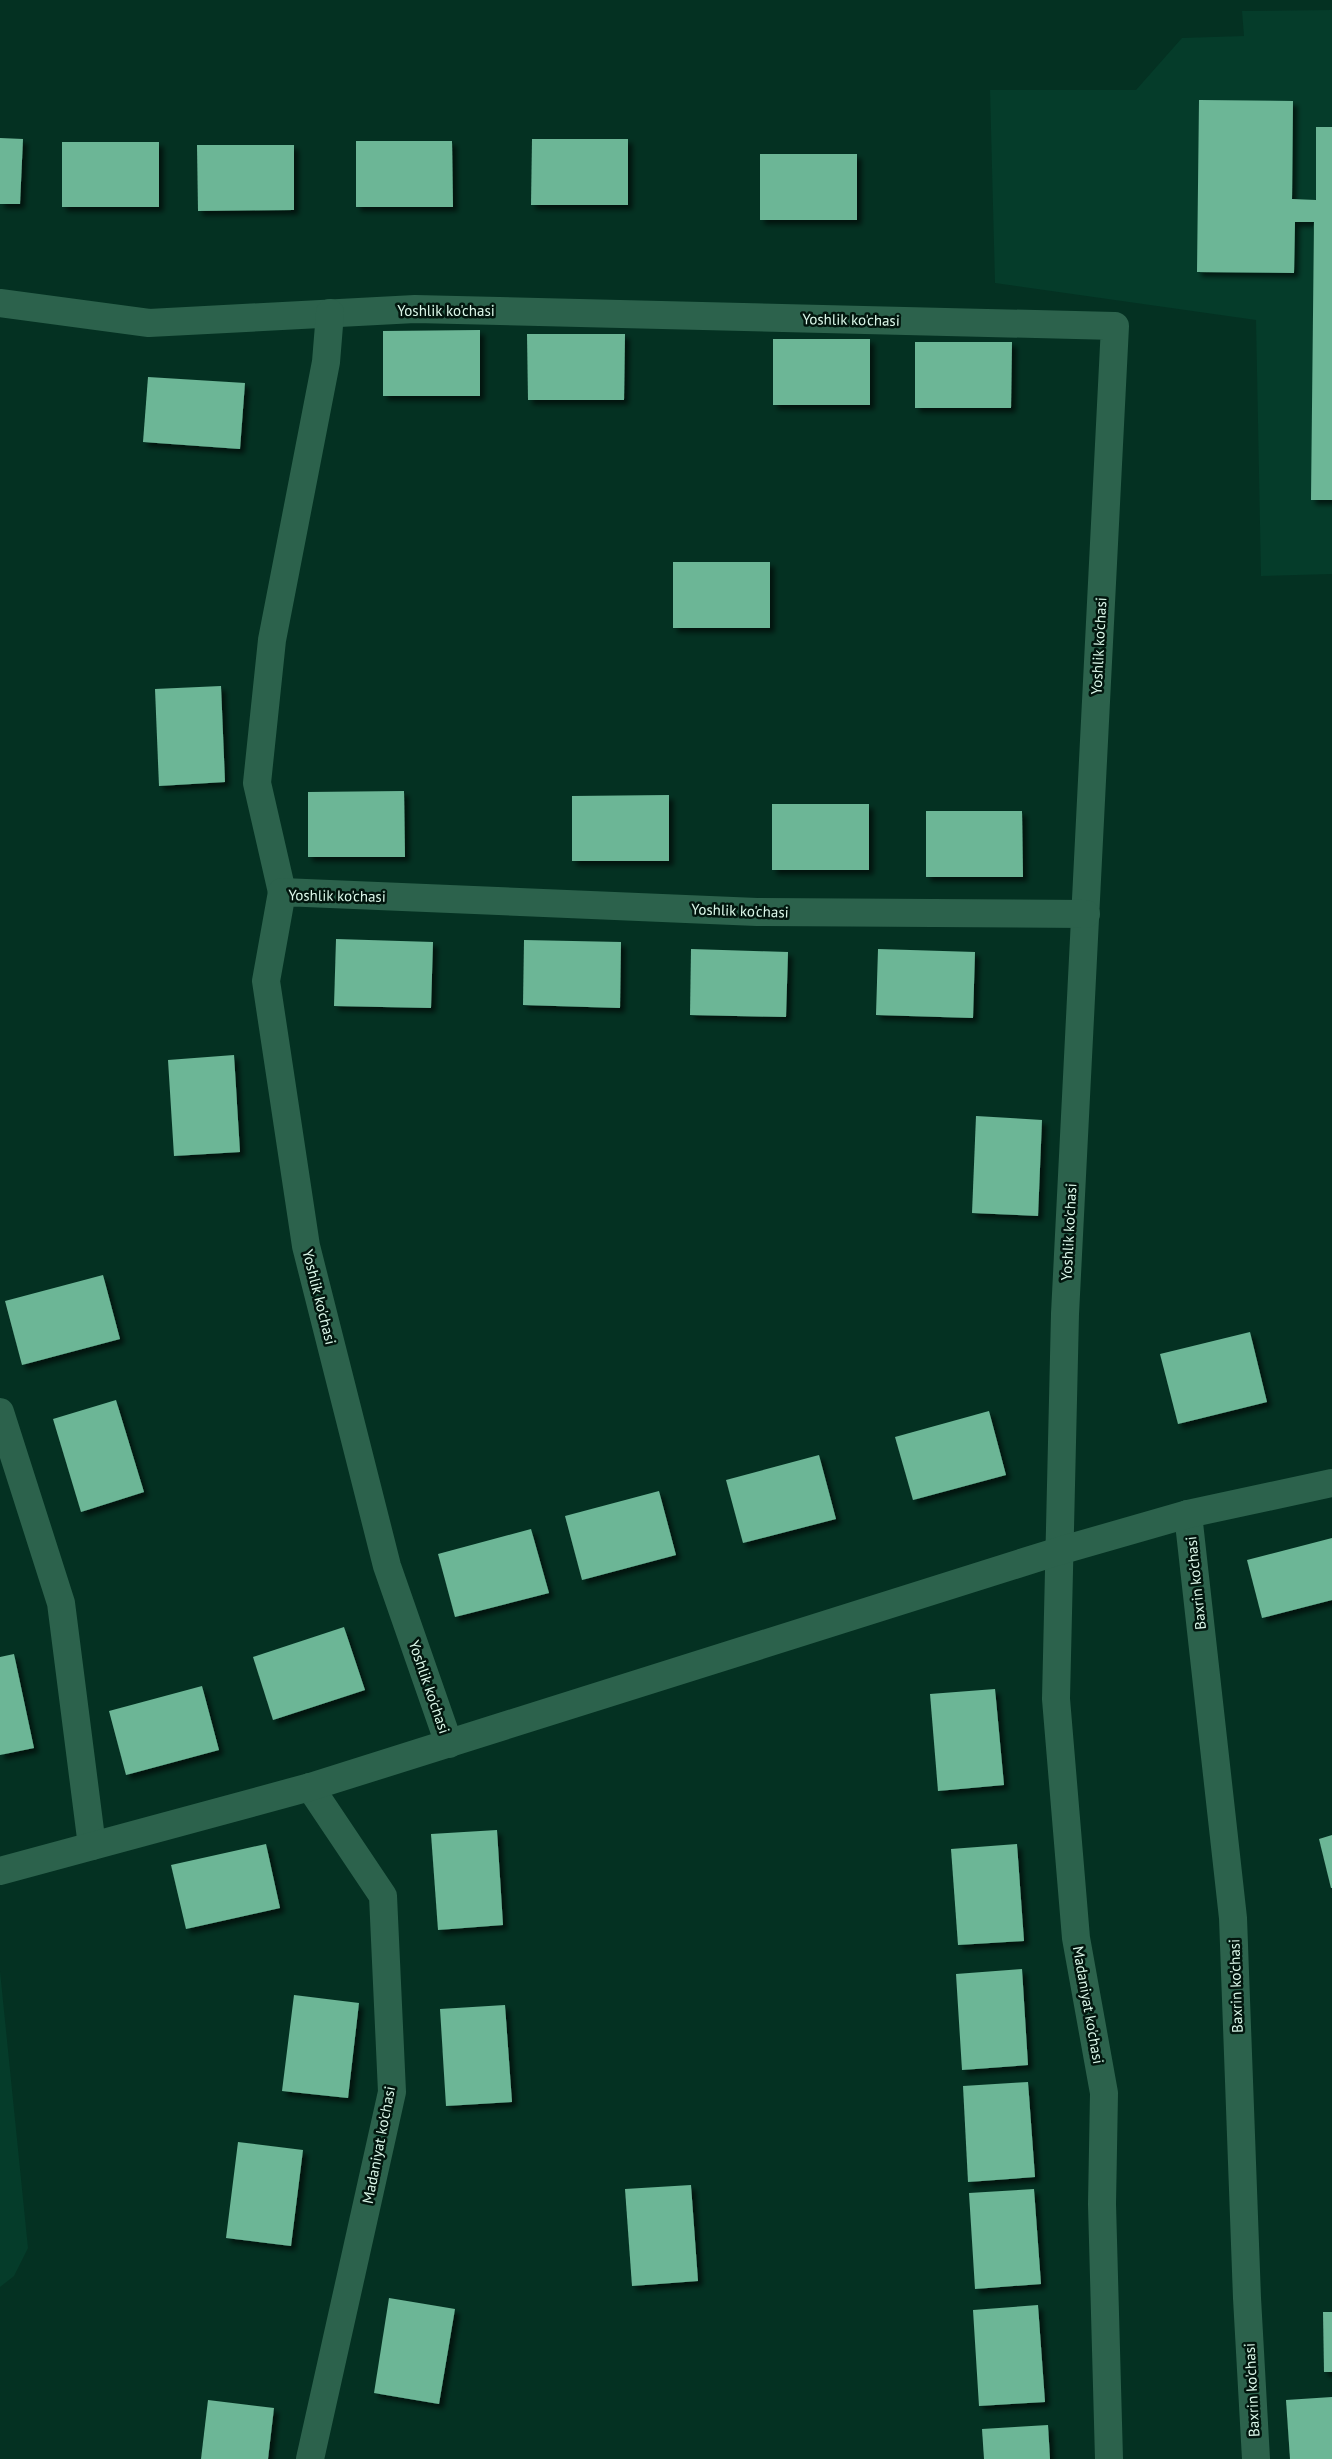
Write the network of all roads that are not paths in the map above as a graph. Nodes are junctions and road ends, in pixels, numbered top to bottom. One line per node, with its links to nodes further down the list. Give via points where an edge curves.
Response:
1 (0, 303): 2 (street, Yoshlik ko'chasi, via 149,323)
2 (330, 313): 3 (street, via 326,362 272,640 257,783); 4 (street, Yoshlik ko'chasi, via 415,309 1115,326)
3 (282, 892): 4 (street, Yoshlik ko'chasi, via 757,912); 9 (street, Yoshlik ko'chasi, via 266,981 306,1246 387,1566)
4 (1086, 914): 8 (street, Yoshlik ko'chasi, via 1064,1314)
5 (0, 1412): 11 (street, via 61,1603)
6 (1332, 1483): 7 (street)
7 (1188, 1514): 8 (street); 15 (street, Baxrin ko'chasi, via 1233,1918)
8 (1059, 1551): 9 (street); 14 (street, Madaniyat ko'chasi, via 1056,1699 1076,1938 1104,2093 1102,2204)
9 (449, 1744): 10 (street)
10 (310, 1787): 11 (street); 13 (street, Madaniyat ko'chasi, via 383,1896 392,2092)
11 (92, 1846): 12 (street)
12 (0, 1871)
13 (310, 2459)
14 (1109, 2459)
15 (1256, 2459)

